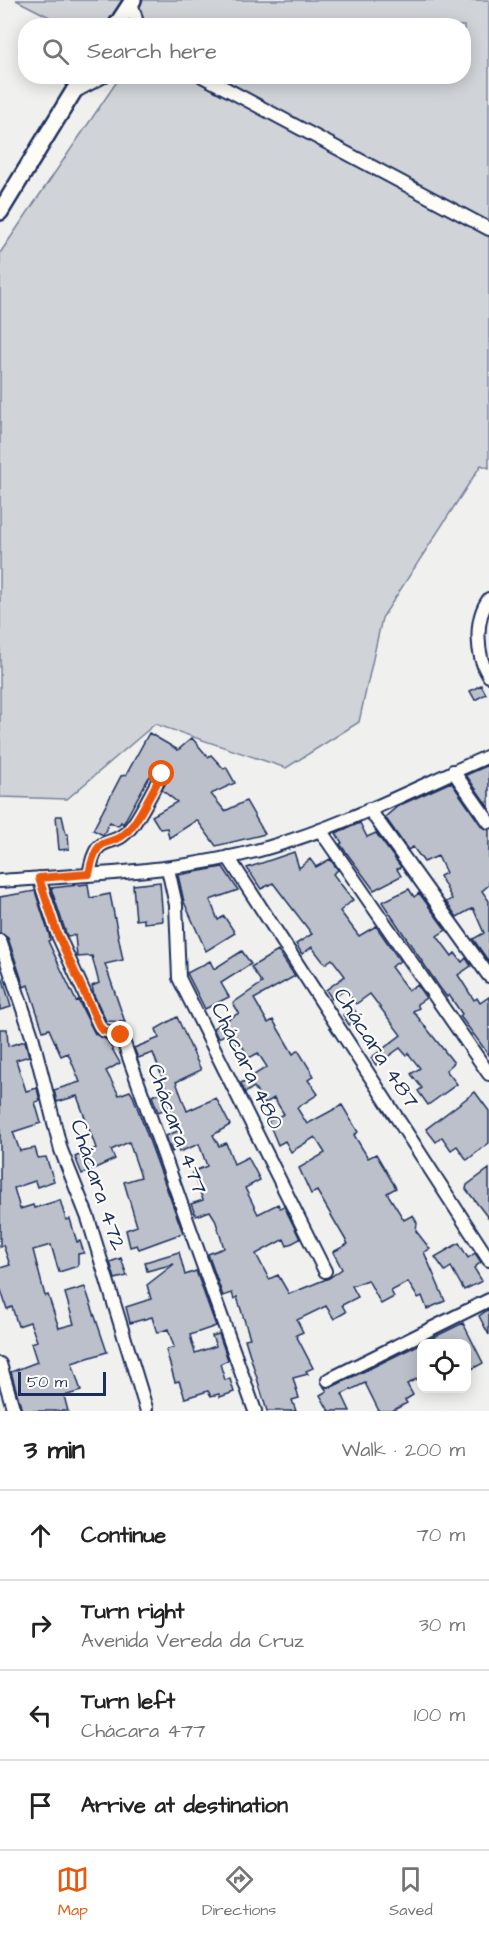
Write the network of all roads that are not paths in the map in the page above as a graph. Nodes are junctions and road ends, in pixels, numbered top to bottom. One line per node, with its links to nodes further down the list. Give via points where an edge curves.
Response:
1 (132, 1): 2 (main road); 3 (street)
2 (121, 18)
3 (136, 18)
4 (79, 84): 7 (main road)
5 (89, 84): 7 (street)
6 (217, 84): 9 (street)
7 (74, 92): 8 (main road)
8 (0, 212)
9 (489, 229)
10 (489, 599): 11 (street, via 478,639 482,664)
11 (489, 676)
12 (489, 756): 13 (street)
13 (453, 771): 15 (street); 16 (street)
14 (162, 774): 20 (street, via 126,833 97,846)
15 (369, 809): 17 (street); 24 (street)
16 (489, 822)
17 (320, 830): 18 (street); 25 (street)
18 (228, 858): 19 (street); 26 (street, Chácara 487)
19 (168, 869): 20 (street); 27 (street, Chácara 480, via 176,905 179,978)
20 (89, 874): 21 (street)
21 (39, 878): 22 (street); 33 (street, Chácara 477, via 57,933 99,1025 102,1030 121,1035)
22 (0, 881)
23 (0, 941): 31 (street, Chácara 472, via 32,1036 60,1150 88,1218)
24 (489, 976)
25 (489, 1074)
26 (489, 1260)
27 (325, 1271)
28 (489, 1300): 30 (street)
29 (0, 1364): 32 (street)
30 (328, 1380)
31 (146, 1408)
32 (14, 1411)
33 (255, 1411)

